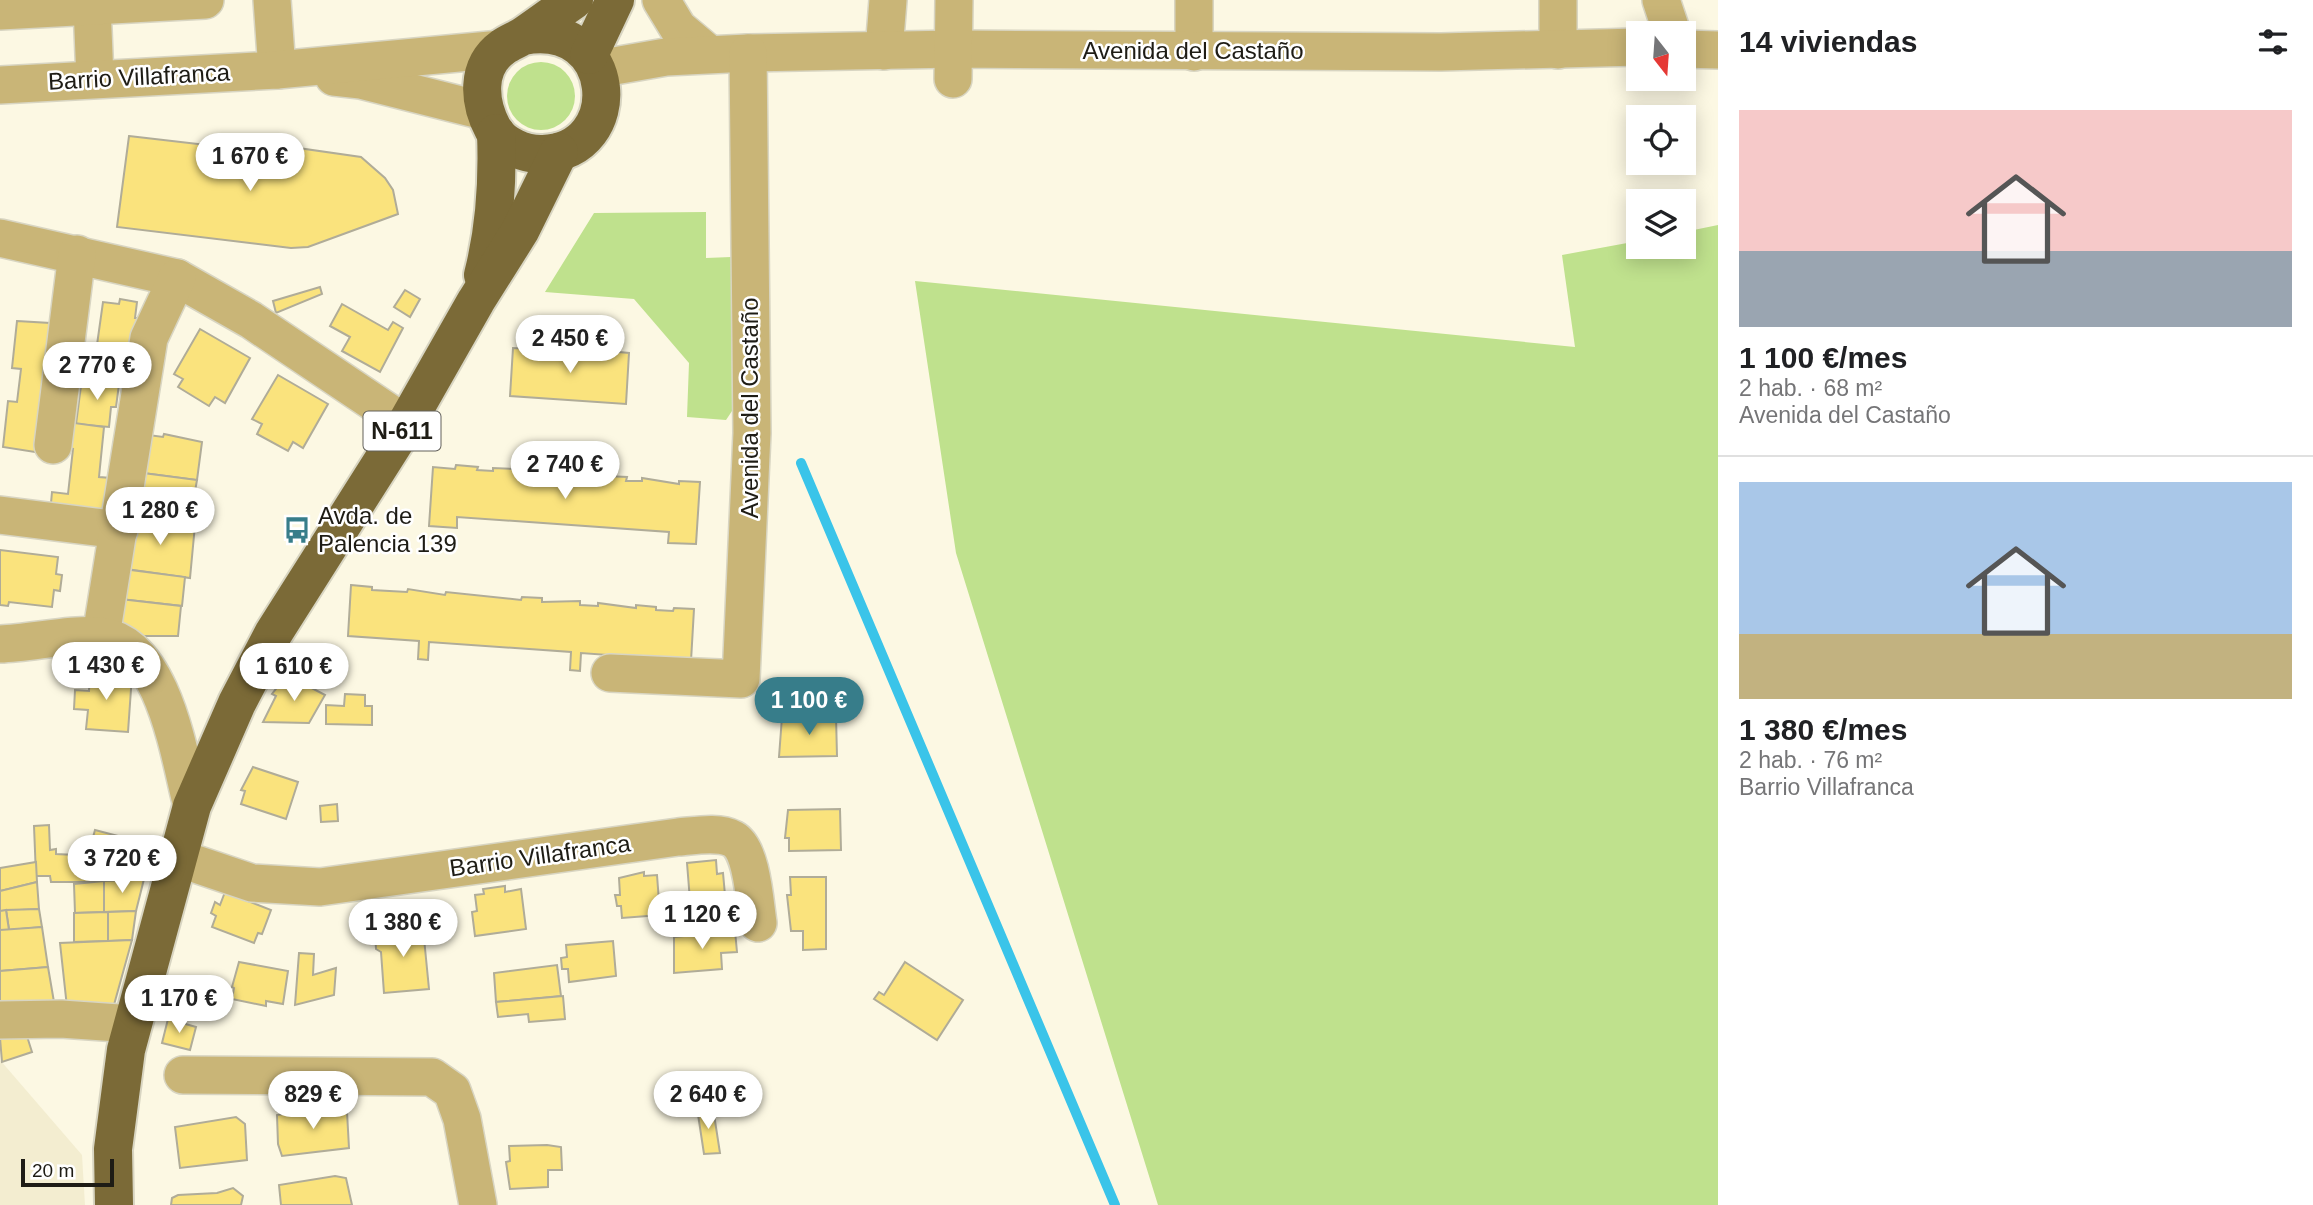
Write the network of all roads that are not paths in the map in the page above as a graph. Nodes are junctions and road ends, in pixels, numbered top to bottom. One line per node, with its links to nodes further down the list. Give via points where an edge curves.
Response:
1 (205, 0): 11 (street)
2 (272, 0): 24 (street)
3 (573, 0): 14 (highway, N-611)
4 (615, 0): 25 (highway)
5 (661, 0): 22 (street, via 678,28)
6 (888, 0): 19 (street)
7 (954, 0): 23 (street)
8 (1194, 0): 20 (street)
9 (1558, 0): 17 (street)
10 (1661, 0): 13 (street)
11 (92, 6): 12 (street); 26 (street)
12 (0, 11)
13 (1668, 21)
14 (512, 42): 24 (street, Barrio Villafranca); 25 (highway, via 541,33 559,35 576,43); 28 (highway, N-611, via 483,78 481,94)
15 (1626, 47): 17 (street, Avenida del Castaño)
16 (1696, 49): 18 (street)
17 (1558, 50): 20 (street, Avenida del Castaño)
18 (1718, 50)
19 (884, 51): 21 (street, Avenida del Castaño); 23 (street, Avenida del Castaño)
20 (1194, 52): 23 (street, Avenida del Castaño)
21 (748, 53): 22 (street, Avenida del Castaño); 40 (street, Avenida del Castaño, via 752,433 741,679)
22 (709, 54): 25 (street, Avenida del Castaño, via 666,57)
23 (953, 64)
24 (278, 70): 26 (street, Barrio Villafranca); 28 (street, Barrio Villafranca, via 360,80)
25 (596, 75): 29 (highway, via 597,118 588,133)
26 (95, 79): 27 (street, Barrio Villafranca)
27 (0, 85)
28 (490, 122): 29 (highway, via 509,145 525,152); 33 (highway, N-611, via 498,172 492,237)
29 (559, 152): 33 (highway, N-611, via 520,231)
30 (0, 238): 31 (street)
31 (77, 254): 32 (street); 35 (street)
32 (177, 278): 34 (street, via 251,320); 37 (street, via 149,338)
33 (476, 301): 34 (highway, N-611)
34 (406, 424): 41 (highway, N-611, via 273,634)
35 (54, 445)
36 (0, 515): 37 (street)
37 (119, 530): 38 (street)
38 (101, 636): 39 (street); 41 (street, via 118,640 148,666)
39 (0, 644)
40 (610, 673)
41 (192, 806): 42 (highway, N-611)
42 (178, 858): 43 (street, Barrio Villafranca, via 253,883 320,887 719,835 741,845); 45 (highway, N-611)
43 (758, 923)
44 (0, 1020): 45 (street)
45 (133, 1024): 47 (highway, N-611, via 118,1092)
46 (183, 1075): 48 (street, via 432,1077 452,1091 462,1119)
47 (114, 1205)
48 (478, 1205)

